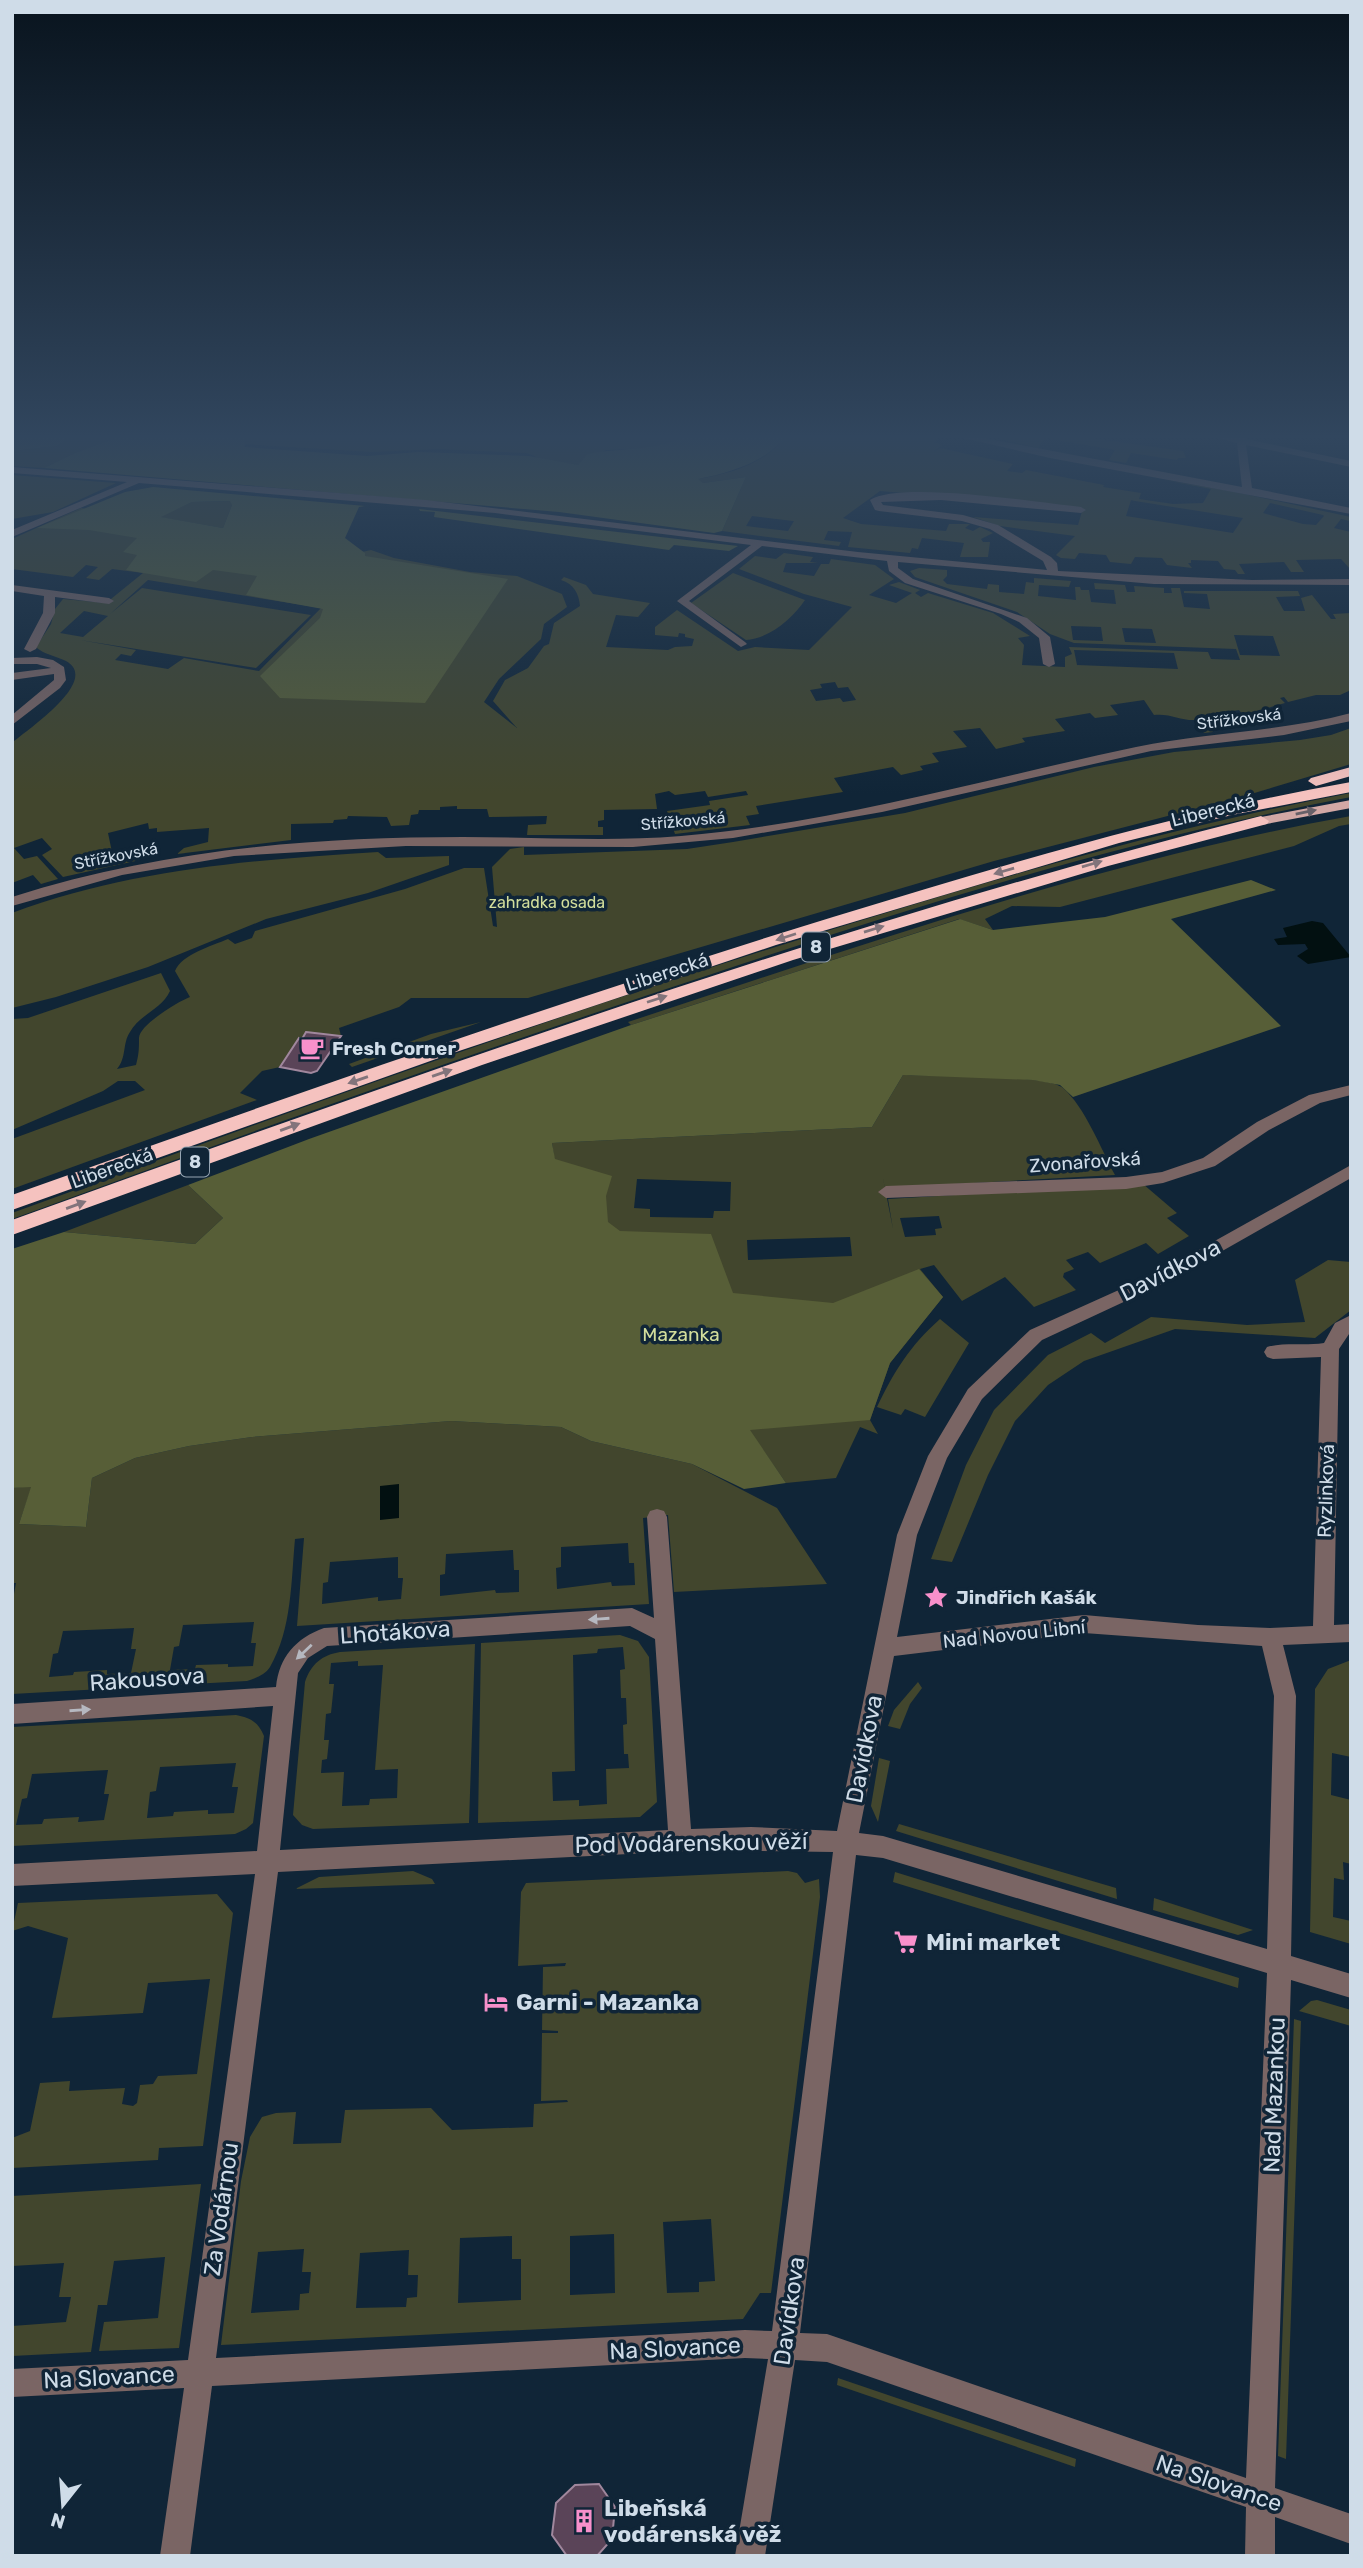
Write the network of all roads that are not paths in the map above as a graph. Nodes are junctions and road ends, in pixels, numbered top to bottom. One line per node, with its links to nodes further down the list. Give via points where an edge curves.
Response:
1 (746, 554): 10 (street, via 682,601)
2 (855, 554): 4 (street)
3 (1038, 554): 5 (street, via 1052,563)
4 (892, 558): 5 (street); 13 (street, via 893,569 909,580 1023,620 1044,637)
5 (1053, 572): 6 (street, via 1237,584)
6 (1351, 582)
7 (12, 589): 8 (street)
8 (50, 594): 9 (street); 11 (street, via 50,613)
9 (109, 601)
10 (741, 644)
11 (30, 649)
12 (12, 661): 14 (street, via 40,660)
13 (1049, 664)
14 (60, 669): 15 (street); 16 (street, via 56,686)
15 (12, 679): 16 (street, via 26,690)
16 (27, 709): 18 (street)
17 (1351, 717): 24 (street, Střížkovská, via 1301,729 1169,744 900,805 741,833 633,843 462,841 284,847 118,872)
18 (12, 721)
19 (1351, 771): 22 (highway)
20 (1351, 787): 22 (highway, Liberecká / 8)
21 (1351, 804): 23 (main road, Liberecká / 8, one-way to 21)
22 (1221, 812): 28 (highway, Liberecká / 8, one-way to 28, via 969,881 732,954 251,1116)
23 (1261, 821): 29 (highway, Liberecká / 8, one-way to 23, via 571,1027 815,947 1111,859)
24 (12, 902)
25 (1351, 1090): 27 (street, Zvonařovská, via 1315,1099 1209,1162 1163,1177)
26 (1351, 1171): 38 (street, Davídkova, via 1167,1275 1037,1335 975,1394 938,1456 907,1535)
27 (886, 1192)
28 (12, 1203)
29 (12, 1228)
30 (1351, 1322): 31 (street, via 1341,1328)
31 (1330, 1349): 32 (street); 36 (street, Ryzlinková)
32 (1273, 1352)
33 (657, 1517): 34 (street)
34 (663, 1633): 39 (street, Lhotákova, one-way to 39, via 632,1617 324,1637 300,1651 288,1671); 41 (street)
35 (1351, 1633): 36 (street, Nad Novou Libní)
36 (1323, 1634): 37 (street, Nad Novou Libní)
37 (1270, 1637): 38 (street, Nad Novou Libní, via 1084,1623); 45 (street, Nad Mazankou, via 1285,1696)
38 (883, 1648): 42 (street, Davídkova)
39 (285, 1696): 40 (street, Rakousova, one-way to 39); 43 (street, Lhotákova)
40 (12, 1714)
41 (680, 1841): 42 (street, Pod Vodárenskou věží); 43 (street, Pod Vodárenskou věží)
42 (846, 1842): 45 (street, Pod Vodárenskou věží, via 883,1847); 47 (street, Davídkova)
43 (267, 1863): 44 (street, Pod Vodárenskou věží); 48 (street, Za Vodárnou)
44 (12, 1875)
45 (1279, 1964): 46 (street, Pod Vodárenskou věží); 50 (street, Nad Mazankou)
46 (1351, 1986)
47 (785, 2344): 48 (street, Na Slovance); 50 (street, Na Slovance, via 827,2348); 53 (street, Davídkova)
48 (198, 2372): 49 (street, Na Slovance); 52 (street, Za Vodárnou)
49 (12, 2383)
50 (1260, 2497): 51 (street, Na Slovance); 54 (street, Nad Mazankou)
51 (1351, 2529)
52 (175, 2556)
53 (750, 2556)
54 (1260, 2556)

